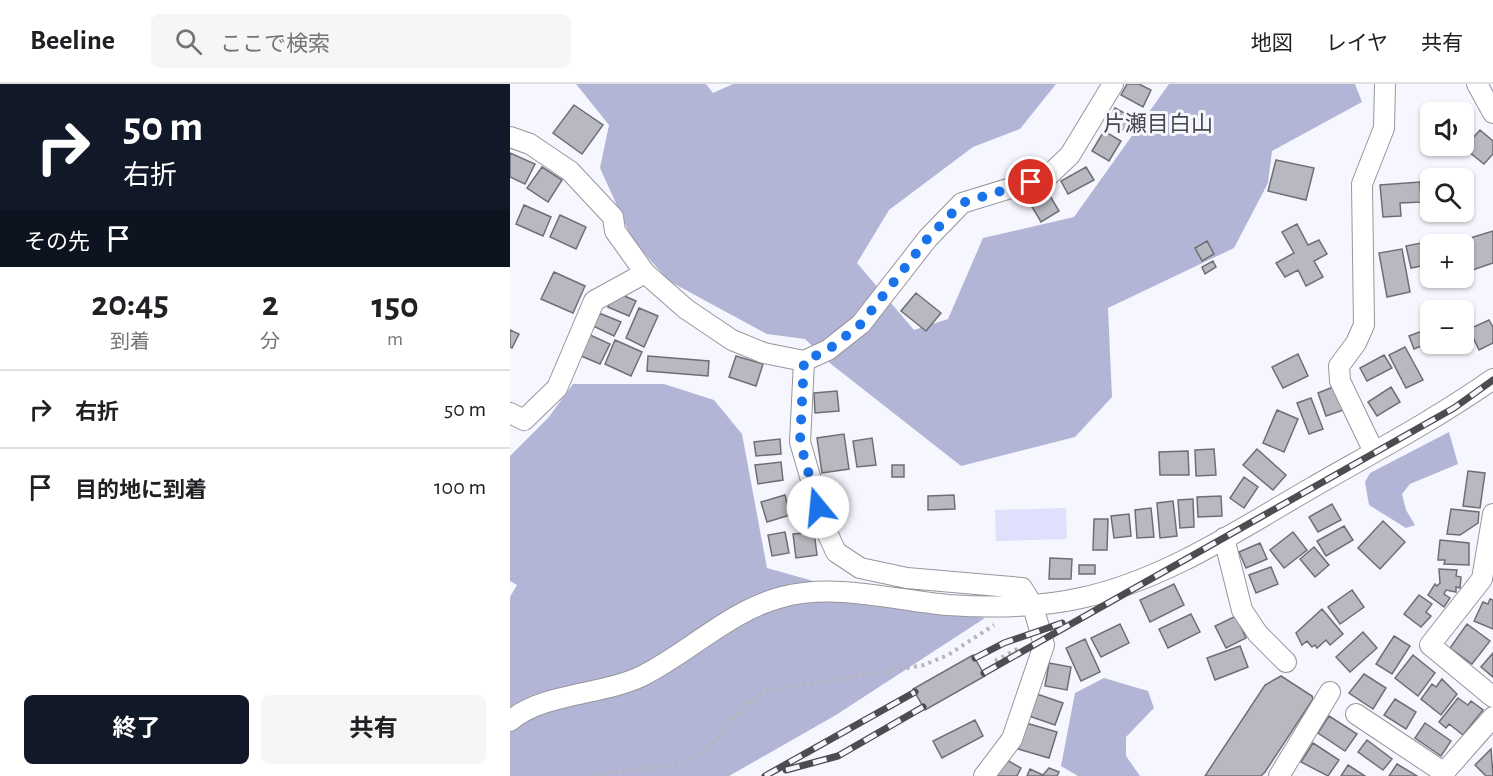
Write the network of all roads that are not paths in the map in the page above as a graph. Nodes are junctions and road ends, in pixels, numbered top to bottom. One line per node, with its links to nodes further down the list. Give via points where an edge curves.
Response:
1 (1113, 84): 7 (street, via 1070,155 1047,177 962,203 928,238 861,324 828,350)
2 (1385, 84): 10 (street, via 1384,128 1362,184 1364,325 1339,366 1340,381)
3 (1477, 84): 4 (street)
4 (1493, 113)
5 (510, 137): 6 (street, via 530,144 570,171 613,218 615,231)
6 (645, 273): 7 (street, via 686,309 732,340 764,353); 9 (street, via 594,301 557,388 524,420)
7 (804, 361): 13 (street, via 800,442 836,552 860,568 907,578 1022,588)
8 (1493, 379): 10 (street)
9 (510, 413)
10 (1374, 452): 12 (street)
11 (1493, 514): 16 (street, via 1482,579 1431,645)
12 (1224, 538): 13 (street, via 1126,586 1079,599); 14 (street, via 1242,610 1258,634)
13 (1024, 607): 18 (street, via 947,604 840,592 783,597 719,627 642,676 543,704); 22 (street, via 1044,645 1012,739)
14 (1286, 662)
15 (1330, 692): 20 (street)
16 (1493, 698)
17 (1356, 714): 21 (street)
18 (510, 721)
19 (1491, 723): 21 (street)
20 (1286, 774)
21 (1442, 774)
22 (984, 776)

